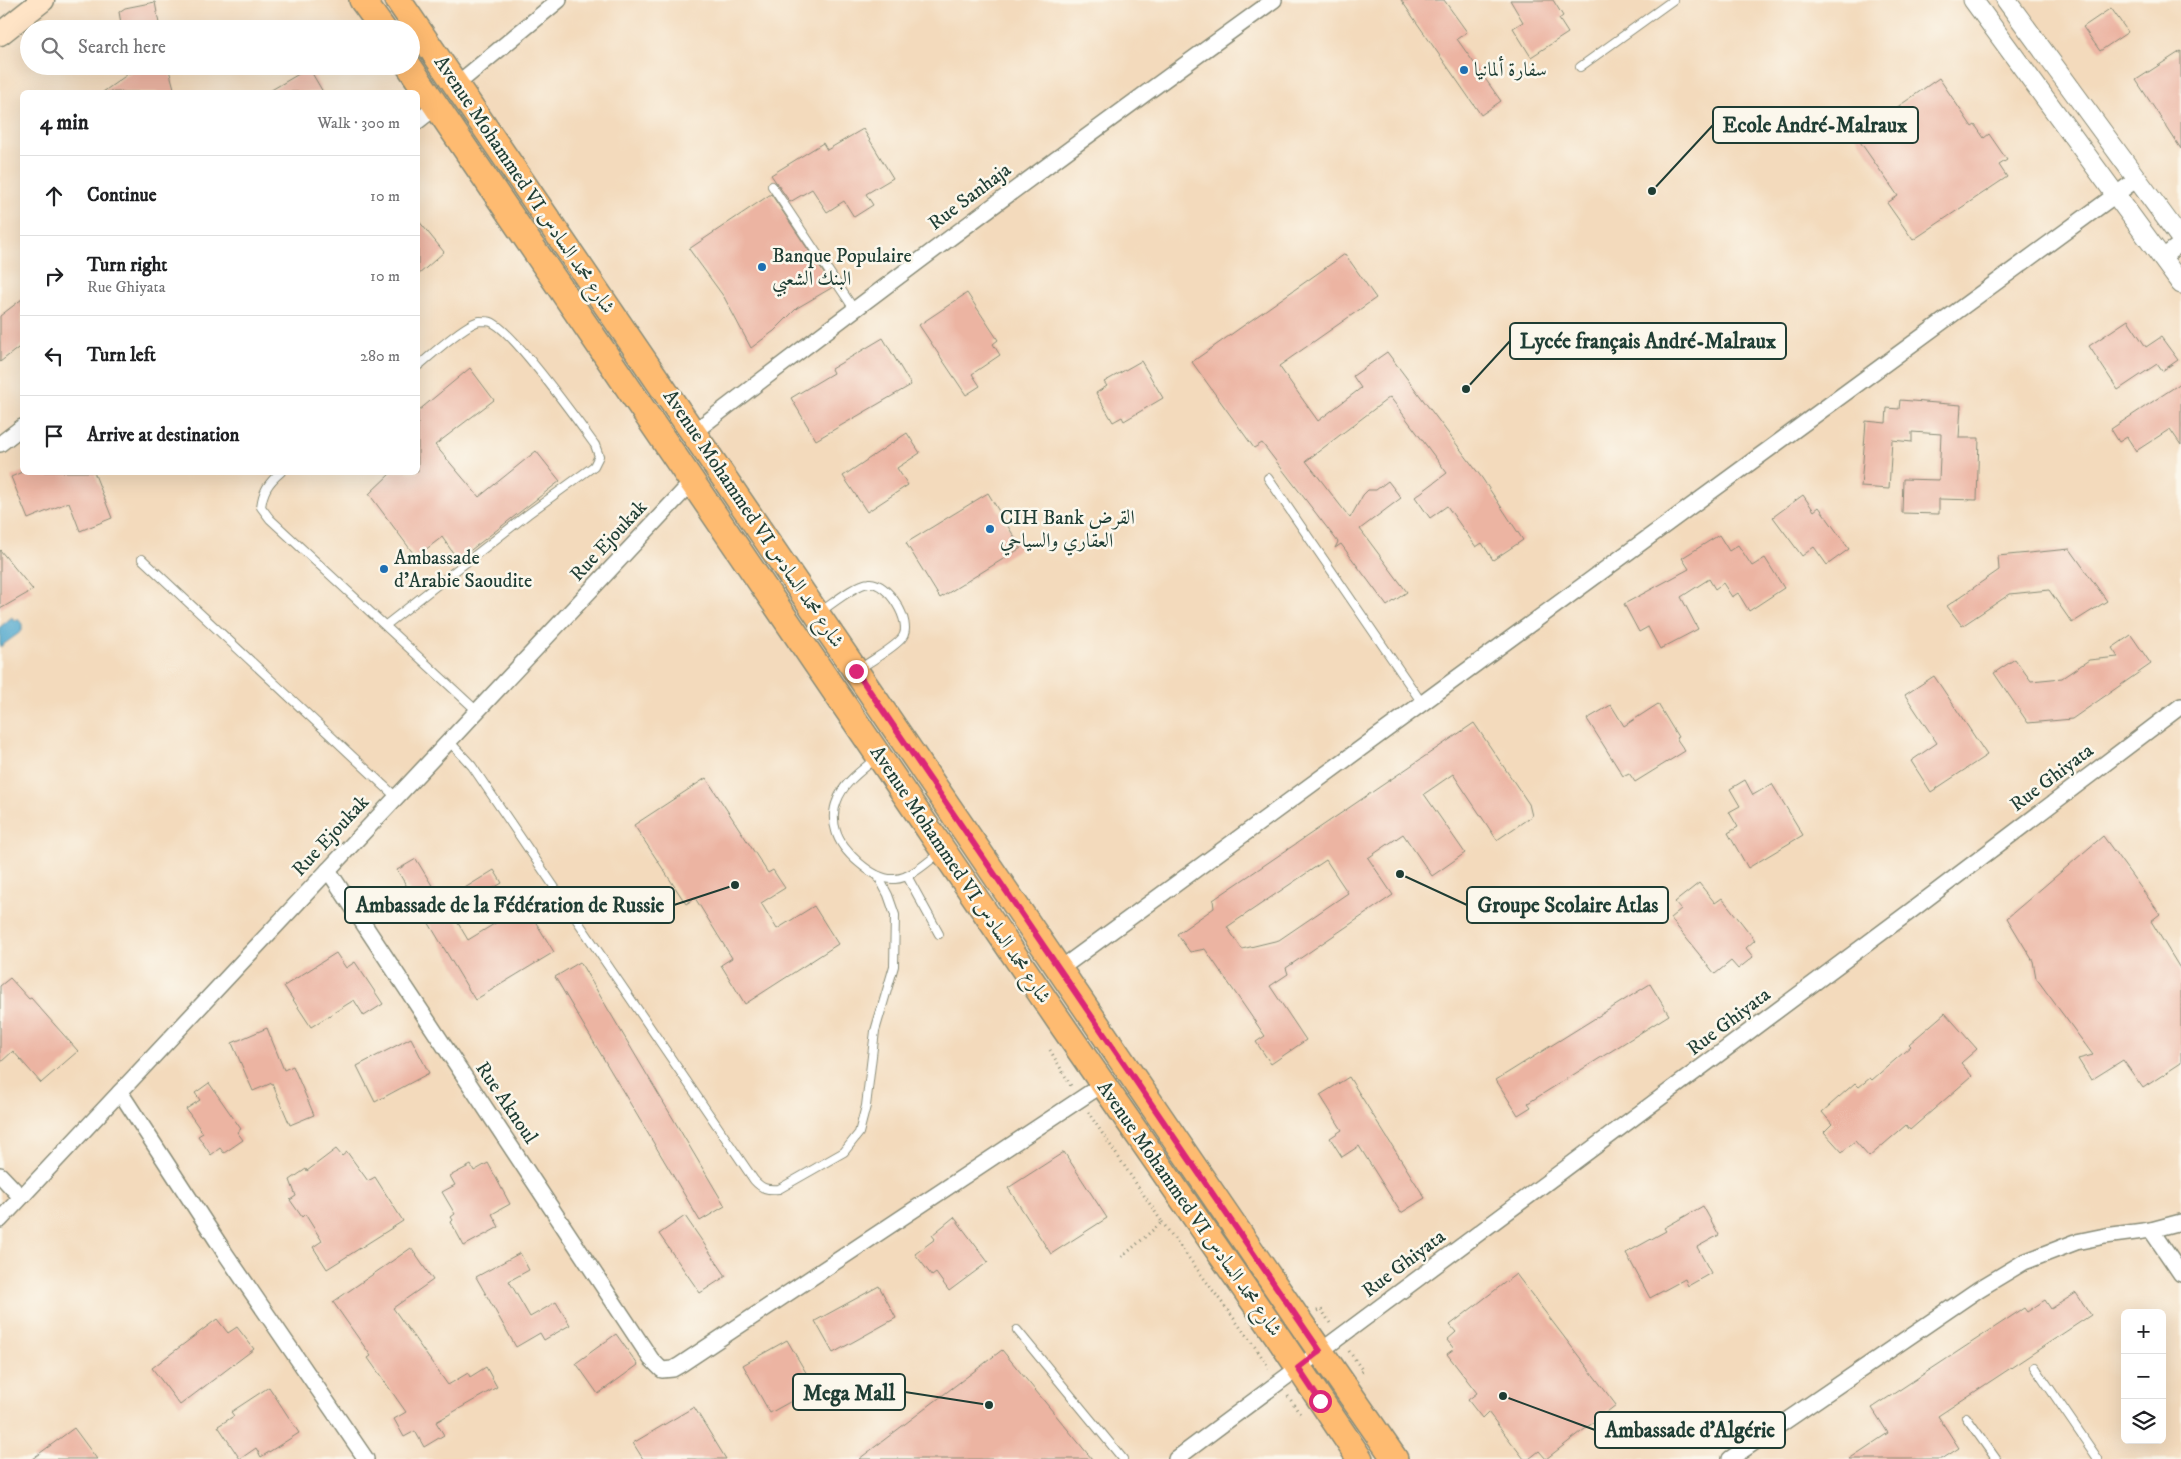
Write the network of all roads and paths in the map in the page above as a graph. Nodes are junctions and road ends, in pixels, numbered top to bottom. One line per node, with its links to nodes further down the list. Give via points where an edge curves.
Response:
1 (43, 0): 12 (main road)
2 (362, 0): 9 (main road)
3 (398, 0): 10 (main road, Avenue Mohammed VI شارع محمد السادس)
4 (560, 0): 15 (street)
5 (1274, 0): 24 (street, Rue Sanhaja)
6 (1673, 0): 13 (lane)
7 (1973, 0): 20 (street)
8 (2006, 0): 18 (street)
9 (376, 20)
10 (412, 20)
11 (420, 32): 15 (main road, Avenue Mohammed VI شارع محمد السادس)
12 (0, 34)
13 (1580, 67)
14 (415, 75): 16 (main road, Avenue Mohammed VI شارع محمد السادس)
15 (456, 84): 27 (main road, Avenue Mohammed VI شارع محمد السادس)
16 (437, 106): 17 (street); 31 (main road, Avenue Mohammed VI شارع محمد السادس)
17 (420, 119)
18 (2137, 179): 20 (street); 21 (street)
19 (772, 186): 24 (lane)
20 (2116, 195): 22 (street); 36 (street)
21 (2181, 241): 22 (street)
22 (2162, 258): 23 (street)
23 (2181, 284)
24 (854, 309): 27 (street, Rue Sanhaja)
25 (420, 364): 34 (lane, via 468,327 479,321 491,322 504,331 539,372 595,445 599,456 594,466)
26 (20, 429): 28 (street)
27 (694, 432): 33 (main road, Avenue Mohammed VI شارع محمد السادس)
28 (0, 444)
29 (277, 475): 34 (lane, via 262,494 261,507 270,519)
30 (1268, 478): 36 (lane)
31 (693, 481): 38 (street, Rue Ejoukak); 40 (main road, Avenue Mohammed VI شارع محمد السادس)
32 (142, 559): 41 (lane)
33 (818, 614): 35 (main road, Avenue Mohammed VI شارع محمد السادس); 35 (lane, via 865,584 875,583 887,592 905,620 905,632 898,642)
34 (386, 625): 38 (lane)
35 (856, 671): 47 (main road, Avenue Mohammed VI شارع محمد السادس)
36 (1422, 703): 47 (street)
37 (2181, 706): 62 (street, Rue Ghiyata)
38 (477, 711): 39 (street, Rue Ejoukak)
39 (449, 741): 41 (street, Rue Ejoukak); 44 (lane, via 472,766 754,1180 768,1190 779,1189 844,1152 859,1133 866,1106 875,1031 894,966 895,915)
40 (879, 756): 42 (main road, Avenue Mohammed VI شارع محمد السادس); 44 (lane, via 851,780 837,800 833,816 836,832 846,849)
41 (396, 797): 43 (street, Rue Ejoukak)
42 (943, 850): 45 (lane); 49 (main road, Avenue Mohammed VI شارع محمد السادس)
43 (328, 870): 50 (street, Rue Ejoukak); 51 (street, Rue Aknoul, via 651,1359 662,1370 673,1370)
44 (878, 876): 45 (lane, via 894,880)
45 (906, 876): 46 (lane)
46 (939, 934)
47 (1060, 969): 62 (main road, Avenue Mohammed VI شارع محمد السادس)
48 (1045, 1041): 51 (path)
49 (1103, 1084): 51 (street); 64 (main road, Avenue Mohammed VI شارع محمد السادس)
50 (120, 1092): 53 (street, Rue Ejoukak); 66 (street)
51 (1079, 1099): 55 (path)
52 (0, 1176): 53 (street)
53 (21, 1197): 54 (street, Rue Ejoukak)
54 (0, 1220)
55 (1162, 1222): 58 (path); 61 (path)
56 (2181, 1222): 57 (street)
57 (2151, 1230): 59 (street); 71 (street, via 2076,1242 2008,1271)
58 (1120, 1258)
59 (2181, 1274)
60 (1017, 1330): 67 (lane)
61 (1258, 1351)
62 (1320, 1351): 64 (street, Rue Ghiyata); 70 (main road, Avenue Mohammed VI شارع محمد السادس)
63 (2035, 1367): 73 (lane)
64 (1298, 1368): 68 (street, Rue Ghiyata); 69 (main road, Avenue Mohammed VI شارع محمد السادس)
65 (1966, 1417): 72 (lane)
66 (366, 1459)
67 (1123, 1459)
68 (1176, 1459)
69 (1360, 1459)
70 (1395, 1459)
71 (1730, 1459)
72 (1996, 1459)
73 (2098, 1459)

